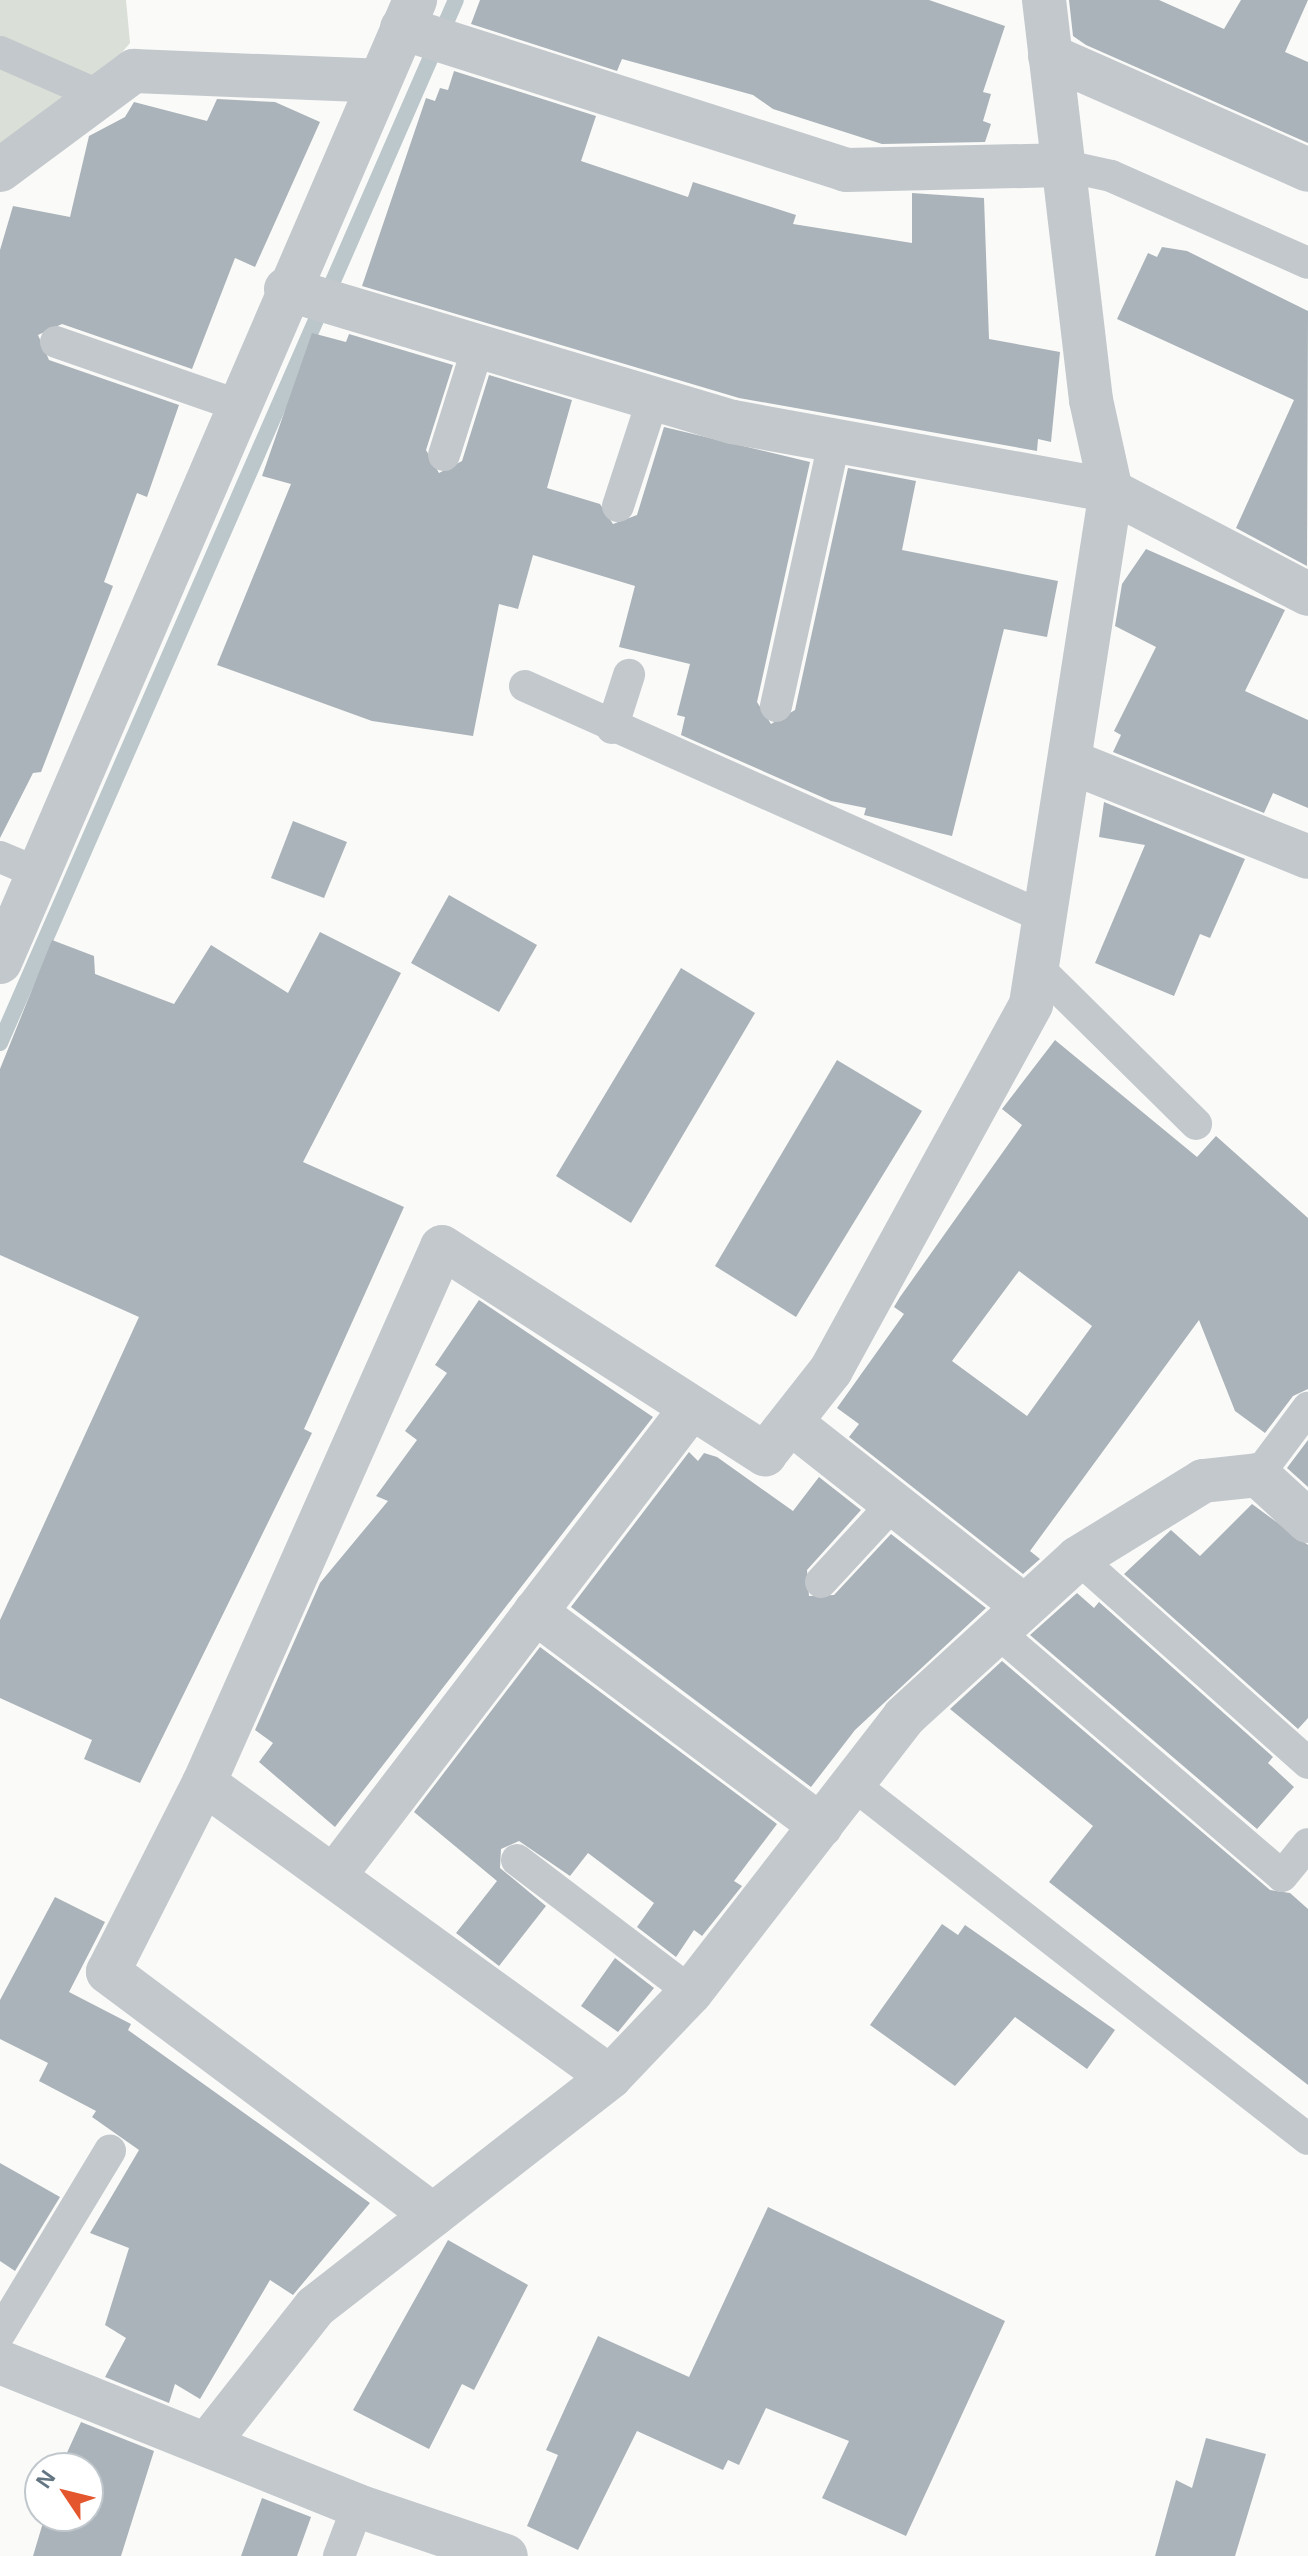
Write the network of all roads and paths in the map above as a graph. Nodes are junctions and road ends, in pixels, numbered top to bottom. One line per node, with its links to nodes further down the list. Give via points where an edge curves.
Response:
1 (1044, 0): 4 (street)
2 (408, 14): 5 (street); 7 (street, via 846,170)
3 (0, 52): 6 (lane)
4 (1050, 56): 7 (street); 9 (street)
5 (379, 81): 6 (street, via 134,71); 11 (street)
6 (100, 96): 8 (street)
7 (1061, 165): 10 (lane, via 1111,176); 18 (street, via 1091,400)
8 (0, 170)
9 (1308, 170)
10 (1308, 263)
11 (286, 289): 13 (street); 15 (street)
12 (56, 342): 15 (lane)
13 (478, 347): 14 (street); 17 (lane)
14 (653, 399): 16 (street); 19 (lane)
15 (237, 405): 27 (street)
16 (834, 443): 18 (street); 23 (lane)
17 (444, 455)
18 (1111, 491): 20 (street); 25 (street)
19 (618, 506)
20 (1308, 594)
21 (629, 675): 24 (lane)
22 (525, 686): 24 (lane)
23 (776, 706)
24 (612, 728): 28 (lane)
25 (1071, 762): 26 (street); 28 (street)
26 (1308, 857)
27 (19, 865): 29 (street)
28 (1046, 918): 30 (street)
29 (0, 962)
30 (1038, 968): 31 (lane); 34 (street, via 1031,1004 964,1135 831,1370)
31 (1196, 1124)
32 (1308, 1408): 35 (lane)
33 (689, 1411): 34 (street, via 765,1454); 40 (street); 43 (street, via 442,1247)
34 (791, 1423): 36 (street)
35 (1258, 1475): 37 (street); 38 (street, via 1203,1481)
36 (894, 1503): 39 (lane); 41 (street)
37 (1308, 1521)
38 (1078, 1558): 41 (street); 42 (lane)
39 (821, 1582)
40 (535, 1612): 45 (street); 48 (street)
41 (1008, 1617): 44 (street, via 904,1717); 46 (lane, via 1282,1876)
42 (1308, 1763)
43 (204, 1783): 48 (street); 53 (street, via 108,1972)
44 (855, 1786): 45 (street); 51 (lane)
45 (821, 1826): 49 (street)
46 (1308, 1844)
47 (517, 1860): 49 (lane)
48 (334, 1876): 50 (street)
49 (691, 1992): 50 (street)
50 (610, 2077): 53 (street)
51 (1308, 2139)
52 (110, 2151): 54 (lane)
53 (433, 2215): 56 (street, via 315,2307)
54 (0, 2333)
55 (0, 2362): 56 (street)
56 (208, 2443): 57 (street)
57 (358, 2506): 58 (lane); 59 (street)
58 (339, 2556)
59 (506, 2556)

